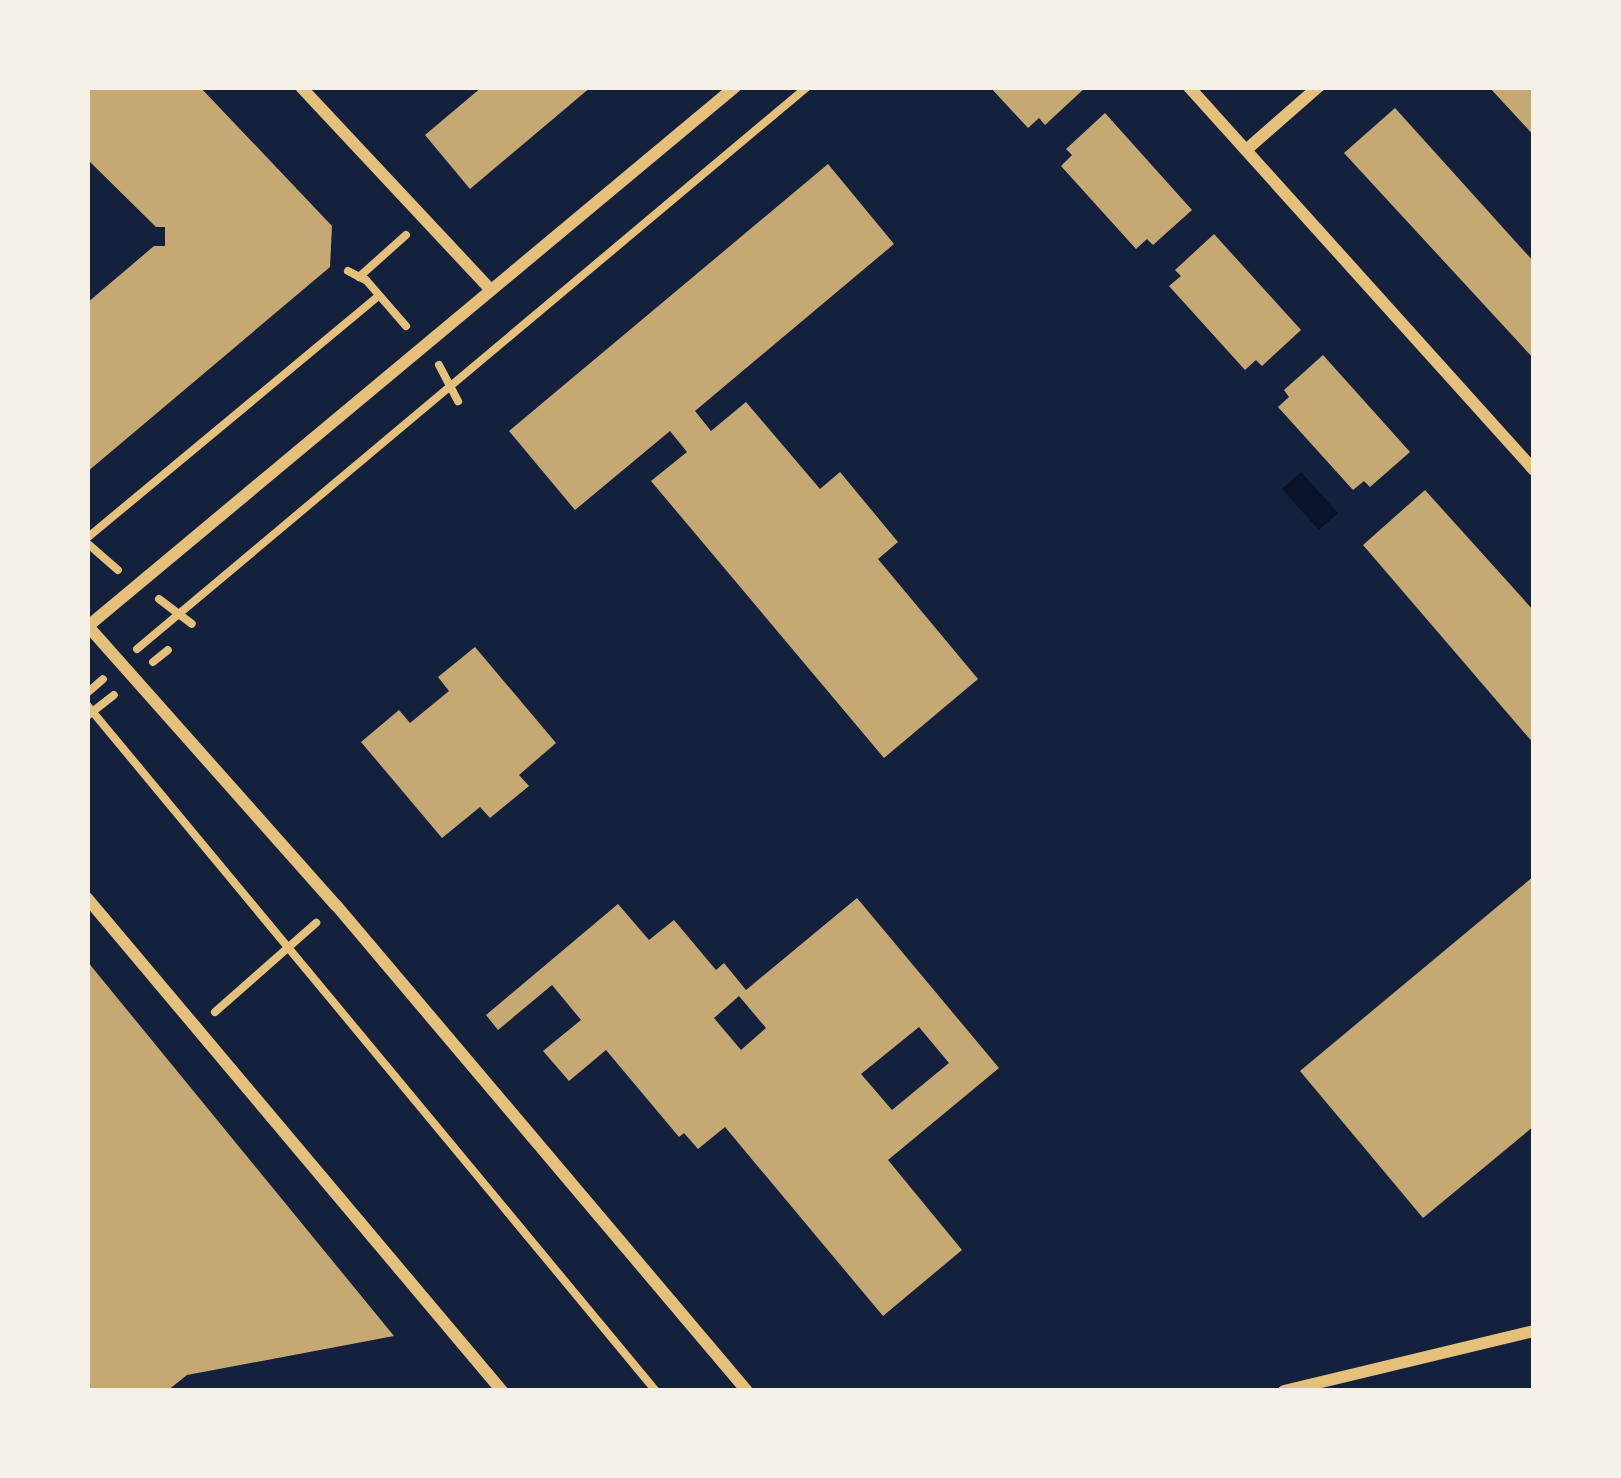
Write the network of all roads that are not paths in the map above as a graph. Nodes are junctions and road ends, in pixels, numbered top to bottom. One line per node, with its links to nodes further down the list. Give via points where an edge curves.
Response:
1 (302, 87): 6 (street)
2 (735, 87): 6 (street)
3 (1189, 87): 5 (street)
4 (1318, 87): 5 (street)
5 (1246, 150): 7 (street)
6 (491, 290): 8 (street)
7 (1534, 470)
8 (88, 626): 12 (street, via 337,905)
9 (87, 898): 11 (street)
10 (1534, 1331): 13 (street)
11 (502, 1391)
12 (747, 1391)
13 (1284, 1391)

